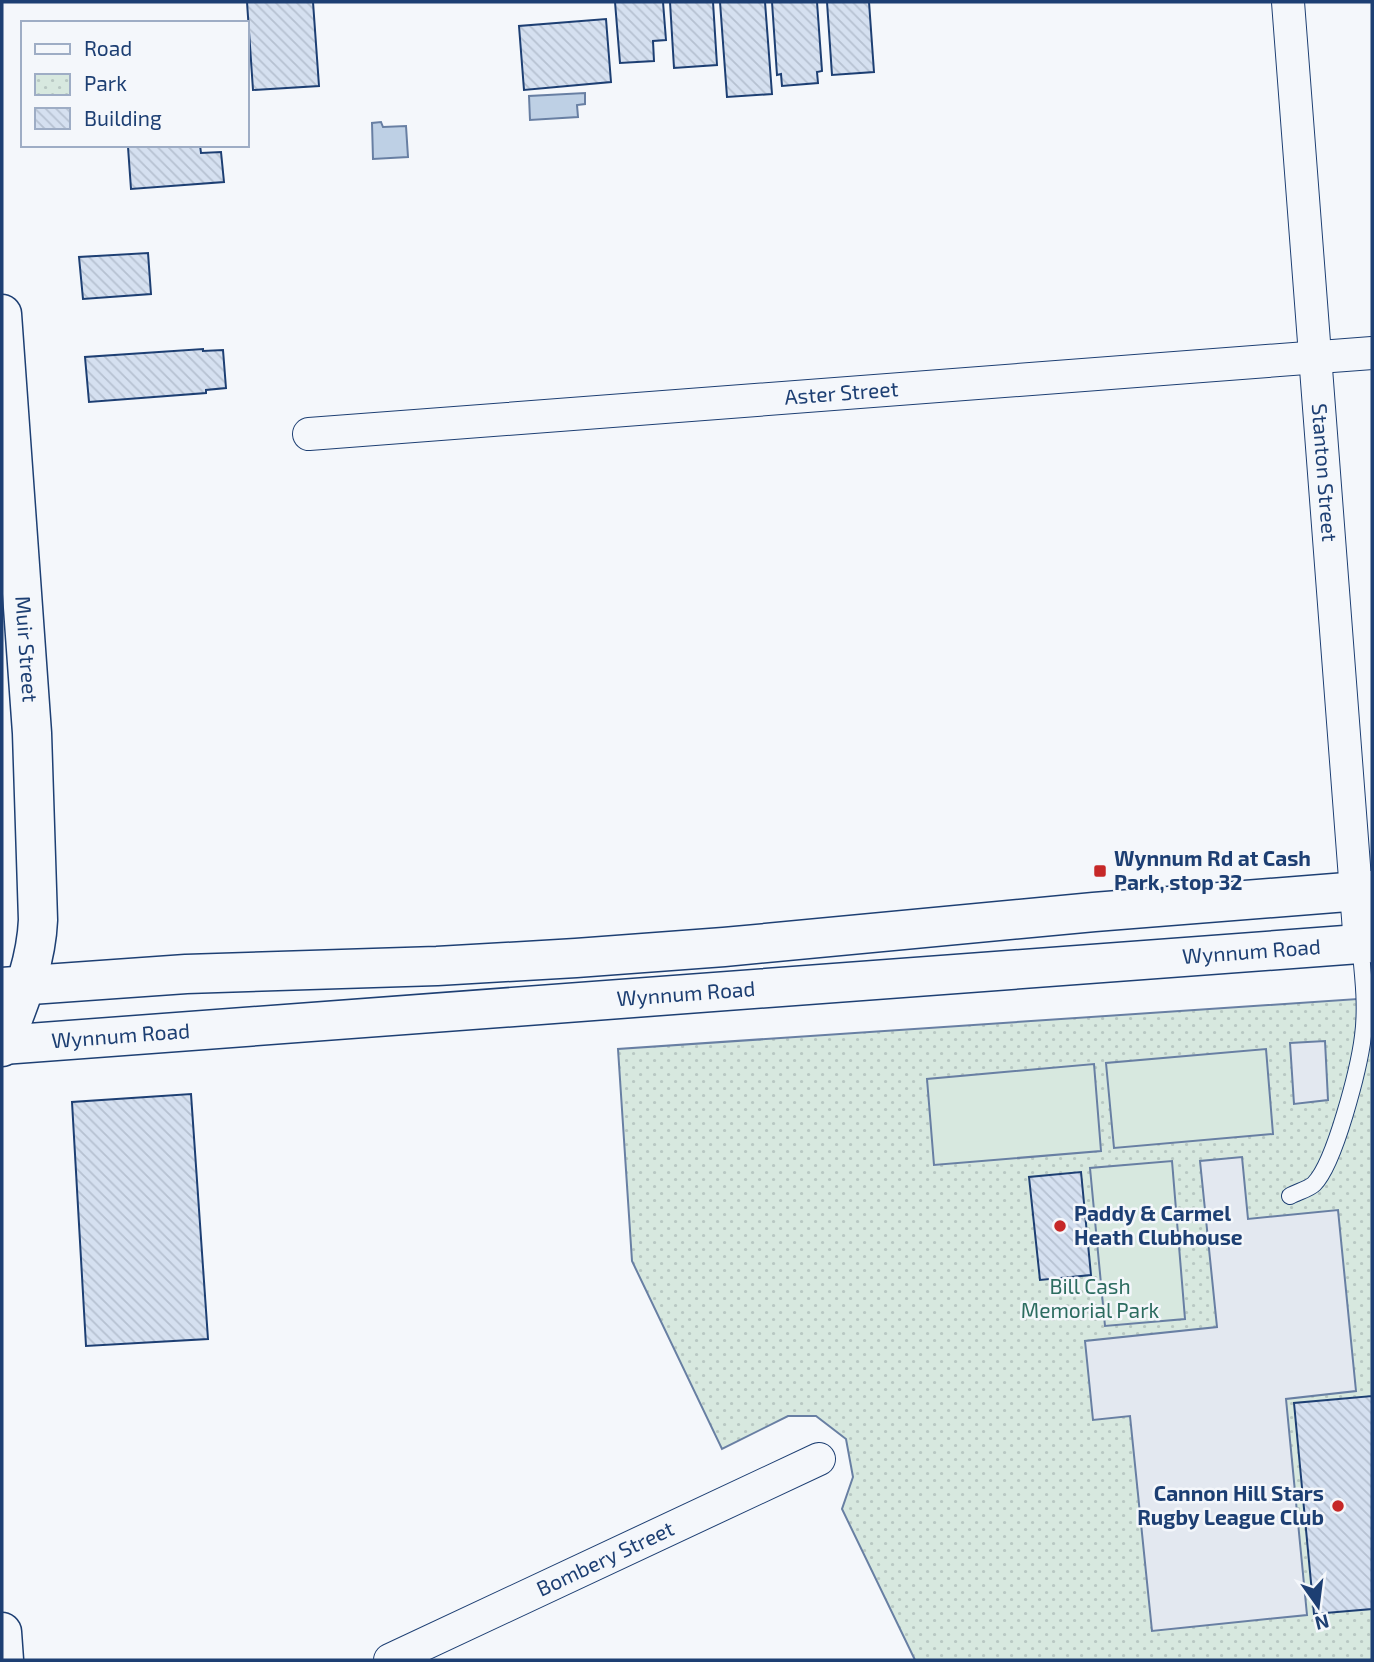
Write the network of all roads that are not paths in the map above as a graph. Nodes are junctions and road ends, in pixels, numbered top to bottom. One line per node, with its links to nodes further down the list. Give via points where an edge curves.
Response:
1 (1288, 2): 4 (street, Stanton Street)
2 (2, 314): 8 (main road, Muir Street, via 32,733 38,920 35,950)
3 (1372, 353): 4 (street, Aster Street)
4 (1315, 356): 5 (street, Aster Street); 6 (street, Stanton Street)
5 (309, 434)
6 (1364, 891): 7 (street, Stanton Street); 8 (main road, via 576,958)
7 (1366, 944): 9 (main road, Wynnum Road); 10 (lane, via 1363,1036 1336,1143 1314,1184)
8 (14, 986): 9 (main road, Muir Street)
9 (2, 1046)
10 (1290, 1196)
11 (819, 1459): 14 (street, Bombery Street)
12 (2, 1632): 13 (main road)
13 (4, 1660)
14 (390, 1660)

